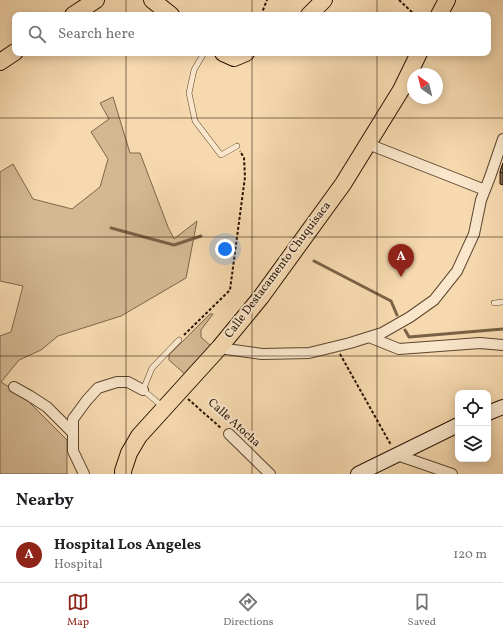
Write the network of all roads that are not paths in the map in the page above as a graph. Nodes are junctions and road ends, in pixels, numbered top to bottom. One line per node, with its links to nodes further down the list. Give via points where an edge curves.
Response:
1 (96, 0): 5 (main road)
2 (152, 0): 6 (main road)
3 (324, 0): 7 (main road)
4 (447, 0): 8 (main road)
5 (78, 12)
6 (167, 12)
7 (312, 12)
8 (441, 12)
9 (202, 56): 15 (lane, via 194,70 189,92 195,121 221,155)
10 (229, 56): 11 (main road)
11 (239, 56)
12 (418, 56): 14 (main road, Calle Destacamento Chuquisaca, via 401,90)
13 (503, 139): 16 (street)
14 (368, 144): 16 (street); 22 (main road, Calle Destacamento Chuquisaca, via 343,184 261,297)
15 (237, 146)
16 (485, 190): 19 (street, via 474,234 457,272 434,300 382,333)
17 (503, 302): 18 (lane)
18 (494, 303)
19 (369, 337): 21 (street, via 399,349 480,343); 22 (street, via 309,353 262,354)
20 (179, 340): 24 (lane, via 152,368)
21 (503, 344)
22 (219, 348): 26 (main road, Calle Destacamento Chuquisaca)
23 (14, 387): 29 (street, via 46,407)
24 (143, 390): 26 (lane); 29 (street, via 128,382 117,382 98,388 73,419)
25 (503, 407): 27 (street)
26 (164, 408): 33 (main road, Calle Destacamento Chuquisaca, via 139,436 129,453)
27 (491, 412)
28 (456, 426): 31 (street)
29 (73, 433): 32 (street, via 73,450)
30 (229, 434): 34 (street, Calle Atocha)
31 (397, 455): 35 (street); 36 (street)
32 (84, 474)
33 (123, 474)
34 (270, 474)
35 (358, 474)
36 (452, 474)

